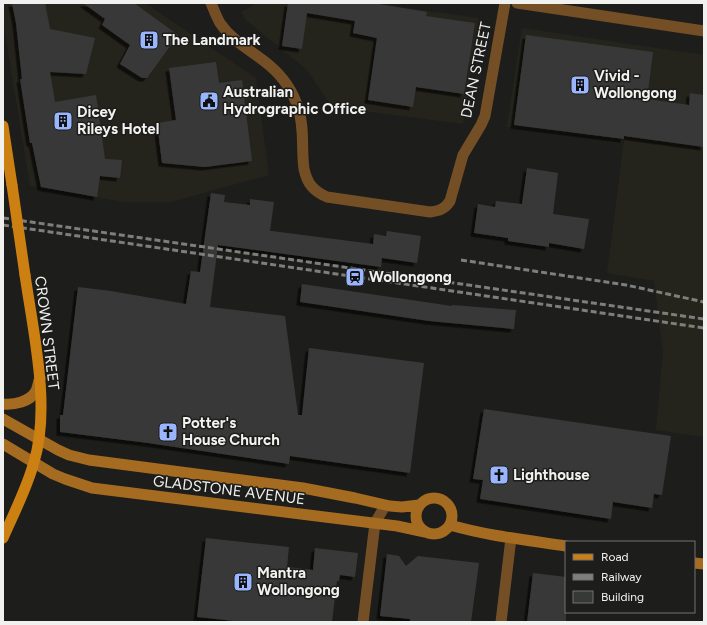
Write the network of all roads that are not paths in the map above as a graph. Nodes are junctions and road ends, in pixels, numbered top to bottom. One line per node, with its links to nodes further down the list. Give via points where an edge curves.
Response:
1 (211, 3): 2 (street, DEAN STREET, via 226,30 276,71 289,88 299,108 304,169 314,190 327,196 435,212 450,201 460,163 485,116)
2 (505, 3)
3 (517, 3): 4 (street)
4 (704, 31)
5 (3, 126): 6 (main road, CROWN STREET)
6 (4, 147): 7 (main road, CROWN STREET, bridge, via 12,185)
7 (40, 378): 8 (main road, via 31,397 15,404); 10 (main road, CROWN STREET)
8 (3, 404)
9 (3, 419): 10 (main road, GLADSTONE AVENUE)
10 (39, 439): 12 (main road, CROWN STREET); 14 (main road, GLADSTONE AVENUE, via 69,455 89,460 303,488)
11 (3, 444): 12 (main road, GLADSTONE AVENUE)
12 (35, 462): 15 (main road, GLADSTONE AVENUE, via 65,480 92,488); 18 (main road, CROWN STREET)
13 (419, 505): 14 (main road, GLADSTONE AVENUE); 16 (main road, via 432,497 443,499 451,508); 17 (main road, via 416,511 417,522)
14 (385, 506): 15 (street)
15 (375, 523): 17 (main road, GLADSTONE AVENUE); 21 (street)
16 (450, 525): 17 (main road, via 438,534); 19 (main road)
17 (425, 532)
18 (3, 538)
19 (511, 538): 20 (main road); 22 (street)
20 (565, 546)
21 (363, 622)
22 (501, 622)

